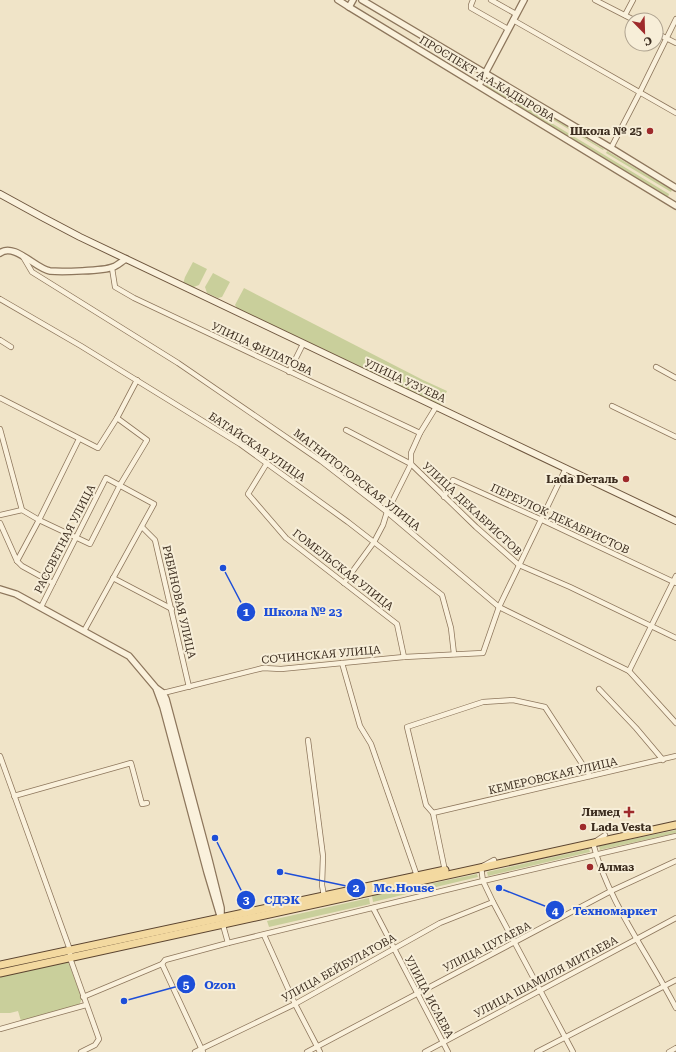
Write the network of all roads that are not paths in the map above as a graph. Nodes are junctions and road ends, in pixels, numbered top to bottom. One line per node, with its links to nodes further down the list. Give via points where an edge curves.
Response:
1 (338, 0): 9 (street, ПРОСПЕКТ А.А.КАДЫРОВА)
2 (353, 0): 9 (street)
3 (362, 0): 18 (street, ПРОСПЕКТ А.А.КАДЫРОВА)
4 (473, 0): 15 (street, via 471,8)
5 (491, 0): 11 (street)
6 (524, 0): 11 (street)
7 (595, 0): 12 (street)
8 (633, 0): 10 (street)
9 (349, 6): 19 (street, ПРОСПЕКТ А.А.КАДЫРОВА)
10 (627, 12)
11 (516, 14): 14 (street)
12 (624, 14)
13 (676, 19): 16 (street)
14 (513, 20): 15 (street); 20 (street)
15 (508, 29): 18 (street)
16 (666, 38): 17 (street); 20 (street)
17 (676, 44)
18 (485, 73): 19 (street); 22 (street, ПРОСПЕКТ А.А.КАДЫРОВА)
19 (479, 85): 25 (street, ПРОСПЕКТ А.А.КАДЫРОВА)
20 (640, 92): 21 (street); 22 (street)
21 (676, 114)
22 (611, 148): 23 (street, ПРОСПЕКТ А.А.КАДЫРОВА)
23 (676, 188)
24 (0, 194): 28 (main road, УЛИЦА УЗУЕВА)
25 (675, 203)
26 (0, 253): 27 (street, via 9,250)
27 (22, 255): 29 (street, via 49,271); 54 (street, МАГНИТОГОРСКАЯ УЛИЦА, via 32,272 166,355 245,408 321,461)
28 (126, 259): 29 (street); 32 (main road, УЛИЦА УЗУЕВА)
29 (112, 268): 35 (street, УЛИЦА ФИЛАТОВА, via 115,287)
30 (0, 299): 37 (street, БАТАЙСКАЯ УЛИЦА)
31 (0, 340): 33 (street)
32 (303, 344): 35 (street); 40 (main road, УЛИЦА УЗУЕВА)
33 (10, 347)
34 (656, 367): 36 (street)
35 (290, 372): 44 (street, УЛИЦА ФИЛАТОВА)
36 (676, 378)
37 (137, 380): 41 (street); 48 (street, БАТАЙСКАЯ УЛИЦА)
38 (0, 398): 47 (street)
39 (612, 406): 45 (street)
40 (436, 407): 44 (street); 50 (main road, УЛИЦА УЗУЕВА)
41 (118, 418): 47 (street, via 98,448); 51 (street, via 147,440)
42 (0, 429): 46 (street)
43 (346, 430): 49 (street, УЛИЦА ДЕКАБРИСТОВ)
44 (420, 433): 49 (street, via 411,453)
45 (676, 437)
46 (1, 438): 53 (street)
47 (79, 439): 56 (street)
48 (267, 463): 62 (street, БАТАЙСКАЯ УЛИЦА); 68 (street, ГОМЕЛЬСКАЯ УЛИЦА, via 248,494 286,538)
49 (412, 464): 52 (street, УЛИЦА ДЕКАБРИСТОВ); 54 (street)
50 (566, 468): 57 (street); 58 (main road, УЛИЦА УЗУЕВА)
51 (120, 485): 60 (street, via 154,504); 61 (street, via 90,544); 61 (street, РАССВЕТНАЯ УЛИЦА, via 106,478)
52 (444, 496): 57 (street, ПЕРЕУЛОК ДЕКАБРИСТОВ, via 453,480); 64 (street, УЛИЦА ДЕКАБРИСТОВ)
53 (22, 510): 55 (street); 56 (street)
54 (387, 512): 62 (street); 72 (street, МАГНИТОГОРСКАЯ УЛИЦА)
55 (0, 516)
56 (39, 520): 61 (street); 63 (street)
57 (542, 520): 64 (street); 69 (street, ПЕРЕУЛОК ДЕКАБРИСТОВ)
58 (676, 521)
59 (0, 523): 63 (street)
60 (142, 527): 66 (street); 73 (street, РЯБИНОВАЯ УЛИЦА, via 155,540)
61 (75, 538): 67 (street, РАССВЕТНАЯ УЛИЦА)
62 (374, 542): 68 (street); 77 (street, БАТАЙСКАЯ УЛИЦА, via 442,595 451,628)
63 (17, 561): 67 (street)
64 (519, 565): 72 (street); 74 (street, УЛИЦА ДЕКАБРИСТОВ)
65 (676, 576): 69 (street)
66 (114, 578): 73 (street); 75 (street)
67 (53, 582): 71 (street, РАССВЕТНАЯ УЛИЦА)
68 (344, 583): 78 (street, ГОМЕЛЬСКАЯ УЛИЦА, via 397,624)
69 (675, 583): 74 (street)
70 (0, 589): 71 (street)
71 (41, 607): 75 (street)
72 (499, 607): 77 (street, СОЧИНСКАЯ УЛИЦА, via 483,653); 80 (street, МАГНИТОГОРСКАЯ УЛИЦА)
73 (172, 609): 81 (street, РЯБИНОВАЯ УЛИЦА)
74 (652, 627): 76 (street, УЛИЦА ДЕКАБРИСТОВ); 80 (street)
75 (84, 631): 82 (street, via 129,656)
76 (676, 638)
77 (454, 654): 78 (street, СОЧИНСКАЯ УЛИЦА)
78 (404, 657): 79 (street, СОЧИНСКАЯ УЛИЦА)
79 (342, 663): 81 (street, СОЧИНСКАЯ УЛИЦА, via 281,669 263,668); 104 (street, via 360,726 371,744)
80 (629, 671): 85 (street, МАГНИТОГОРСКАЯ УЛИЦА)
81 (189, 687): 84 (street, СОЧИНСКАЯ УЛИЦА)
82 (156, 688): 84 (street); 112 (street)
83 (599, 689): 89 (street)
84 (163, 693): 112 (street, via 209,860)
85 (676, 722)
86 (308, 740): 107 (street, via 323,856)
87 (0, 756): 91 (street)
88 (676, 756): 89 (street, КЕМЕРОВСКАЯ УЛИЦА)
89 (663, 760): 90 (street, КЕМЕРОВСКАЯ УЛИЦА)
90 (590, 776): 93 (street, КЕМЕРОВСКАЯ УЛИЦА); 93 (street, via 545,707 513,700 483,702 407,727 426,805)
91 (14, 796): 92 (street, via 131,763 142,804); 118 (street)
92 (147, 803)
93 (434, 813): 103 (street)
94 (676, 820): 96 (main road)
95 (676, 825): 98 (main road)
96 (605, 835): 98 (street); 100 (main road)
97 (676, 836): 99 (street)
98 (594, 843): 99 (street); 102 (main road)
99 (597, 855): 105 (street); 106 (street)
100 (494, 860): 102 (street); 103 (main road)
101 (676, 860): 106 (street, УЛИЦА ЦУГАЕВА)
102 (481, 867): 103 (main road); 105 (street)
103 (446, 873): 104 (main road); 109 (main road)
104 (417, 876): 107 (main road)
105 (483, 881): 108 (street); 110 (street)
106 (611, 891): 114 (street); 116 (street, УЛИЦА ЦУГАЕВА)
107 (324, 896): 109 (street); 112 (main road)
108 (493, 902): 116 (street); 117 (street, УЛИЦА БЕЙБУЛАТОВА, via 440,923)
109 (303, 907): 112 (main road)
110 (373, 908): 113 (street); 117 (street, УЛИЦА ИСАЕВА)
111 (676, 918): 114 (street, УЛИЦА ШАМИЛЯ МИТАЕВА)
112 (222, 922): 115 (street); 118 (main road); 119 (main road)
113 (264, 935): 115 (street); 128 (street)
114 (637, 938): 124 (street); 125 (street, УЛИЦА ШАМИЛЯ МИТАЕВА)
115 (228, 943): 120 (street, via 170,958)
116 (514, 943): 125 (street); 126 (street, УЛИЦА ЦУГАЕВА)
117 (393, 948): 126 (street, УЛИЦА ИСАЕВА); 128 (street, УЛИЦА БЕЙБУЛАТОВА)
118 (70, 950): 119 (street); 121 (main road)
119 (70, 958): 122 (main road); 127 (street)
120 (162, 964): 127 (street); 136 (street)
121 (0, 965)
122 (0, 973)
123 (676, 980): 124 (street)
124 (665, 986): 130 (street); 132 (street)
125 (540, 990): 132 (street); 133 (street, УЛИЦА ШАМИЛЯ МИТАЕВА)
126 (417, 993): 133 (street, УЛИЦА ИСАЕВА); 134 (street, УЛИЦА ЦУГАЕВА)
127 (83, 997): 129 (street)
128 (294, 1004): 134 (street); 136 (street, УЛИЦА БЕЙБУЛАТОВА)
129 (86, 1005): 131 (street); 137 (street, via 99,1039)
130 (676, 1008)
131 (0, 1028)
132 (565, 1037): 143 (street); 144 (street)
133 (443, 1042): 141 (street, УЛИЦА ШАМИЛЯ МИТАЕВА); 142 (street, УЛИЦА ИСАЕВА)
134 (317, 1047): 139 (street, УЛИЦА ЦУГАЕВА); 140 (street)
135 (676, 1048): 145 (street)
136 (202, 1050): 138 (street, УЛИЦА БЕЙБУЛАТОВА)
137 (81, 1052)
138 (195, 1052)
139 (307, 1052)
140 (320, 1052)
141 (425, 1052)
142 (448, 1052)
143 (537, 1052)
144 (573, 1052)
145 (669, 1052)

